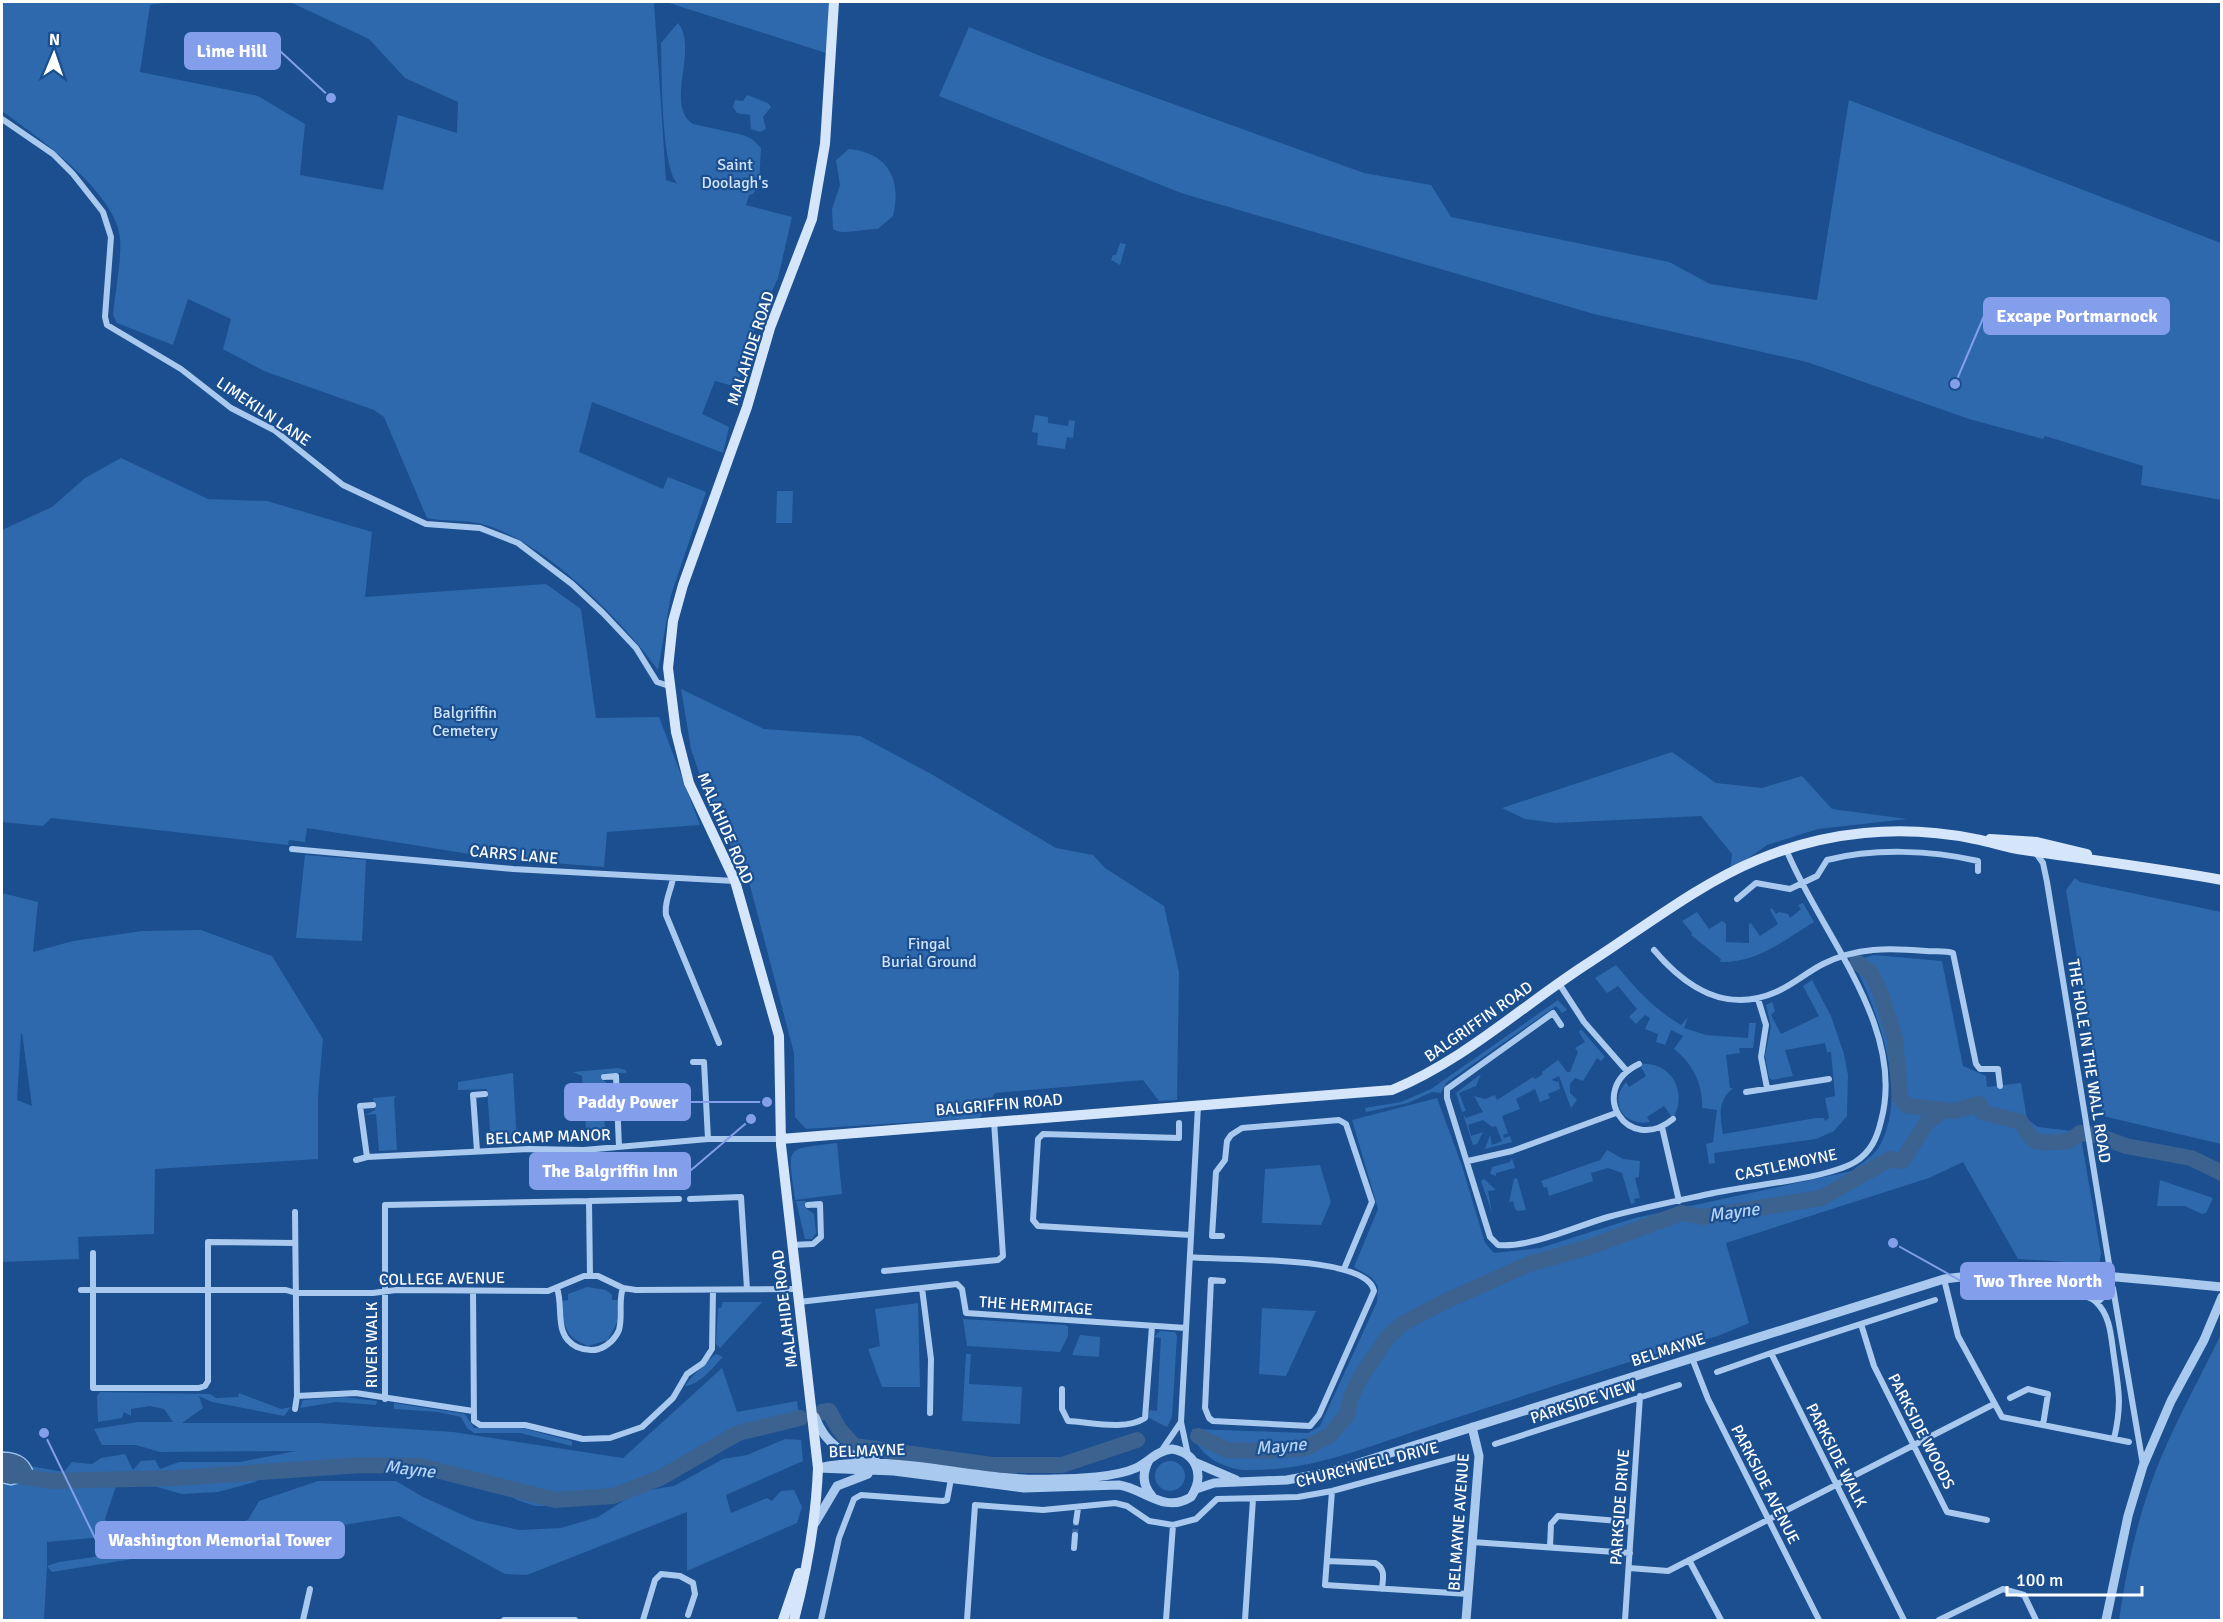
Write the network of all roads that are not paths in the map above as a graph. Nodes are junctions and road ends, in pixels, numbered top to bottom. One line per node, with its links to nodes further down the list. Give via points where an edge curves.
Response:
1 (834, 2): 3 (main road, MALAHIDE ROAD, via 825,144 815,207 683,585 669,649)
2 (2, 119): 3 (street, LIMEKILN LANE, via 53,154 103,212 111,237 107,325 181,369 231,408 274,430 343,485 426,524 480,528 518,543 603,613 636,648 657,682)
3 (669, 686): 12 (main road, MALAHIDE ROAD, via 689,783)
4 (1975, 839): 6 (main road, BALGRIFFIN ROAD, via 1886,831 1825,838); 7 (main road, BALGRIFFIN ROAD); 8 (main road, BALGRIFFIN ROAD, via 2045,844)
5 (292, 849): 10 (street, CARRS LANE, via 513,869)
6 (1786, 849): 13 (street, CASTLEMOYNE); 17 (main road, BALGRIFFIN ROAD, via 1728,874)
7 (2036, 852): 8 (main road, BALGRIFFIN ROAD); 59 (street, THE HOLE IN THE WALL ROAD, via 2047,882)
8 (2108, 860): 11 (main road)
9 (1978, 871): 13 (street, via 1978,861 1962,857 1895,852 1827,860 1816,876)
10 (674, 878): 12 (street, CARRS LANE); 20 (street, via 666,900 666,915)
11 (2222, 880)
12 (735, 881): 38 (main road, MALAHIDE ROAD, via 779,1036)
13 (1804, 882): 14 (street, via 1790,889 1756,883); 16 (street, CASTLEMOYNE)
14 (1737, 899)
15 (1654, 950): 18 (street, via 1673,972 1707,995)
16 (1843, 956): 18 (street); 26 (street, via 1889,948 1953,953 1976,1064 1980,1069 1998,1069); 47 (street, CASTLEMOYNE, via 1867,1009 1885,1079 1883,1115 1869,1150 1854,1163 1835,1169)
17 (1558, 982): 23 (street, via 1584,1022); 31 (main road, BALGRIFFIN ROAD, via 1438,1069 1392,1090)
18 (1758, 999): 27 (street, via 1766,1025 1761,1057)
19 (1561, 1025): 43 (street, CASTLEMOYNE, via 1553,1013 1447,1089)
20 (719, 1043)
21 (693, 1062): 37 (street, via 704,1062)
22 (1639, 1064): 23 (street)
23 (1626, 1070): 32 (street, via 1613,1095)
24 (604, 1077): 39 (street, BELCAMP MANOR, via 616,1076)
25 (1829, 1079): 27 (street)
26 (2000, 1086)
27 (1767, 1088): 28 (street)
28 (1746, 1092)
29 (485, 1094): 40 (street, BELCAMP MANOR, via 473,1095)
30 (373, 1105): 41 (street, via 360,1106)
31 (1198, 1106): 34 (main road, BALGRIFFIN ROAD); 50 (street)
32 (1616, 1113): 36 (street, via 1636,1129); 43 (street, via 1512,1150)
33 (1673, 1119): 36 (street)
34 (994, 1120): 38 (main road, BALGRIFFIN ROAD); 57 (street, via 1003,1256 998,1260)
35 (1179, 1124): 50 (street, via 1179,1138 1042,1134 1038,1139 1033,1220 1038,1226)
36 (1662, 1127): 47 (street)
37 (708, 1139): 38 (street, BELCAMP MANOR); 39 (street, BELCAMP MANOR)
38 (781, 1139): 53 (main road, MALAHIDE ROAD)
39 (619, 1147): 40 (street, BELCAMP MANOR)
40 (477, 1151): 41 (street, BELCAMP MANOR)
41 (367, 1157): 42 (street, BELCAMP MANOR)
42 (356, 1160)
43 (1468, 1161): 47 (street, CASTLEMOYNE, via 1490,1238 1498,1245 1541,1238)
44 (690, 1198): 67 (street, via 741,1197)
45 (679, 1199): 46 (street)
46 (589, 1201): 58 (street); 74 (street, RIVER WALK, via 385,1205)
47 (1679, 1201)
48 (808, 1205): 53 (street, via 820,1204 821,1237 813,1244)
49 (295, 1212): 52 (street)
50 (1191, 1235): 55 (street)
51 (1222, 1236): 56 (street, via 1212,1236 1215,1175 1225,1160 1225,1146 1231,1135 1242,1128 1339,1120 1346,1124 1372,1202)
52 (296, 1243): 71 (street, via 208,1242); 75 (street)
53 (792, 1245): 68 (main road, MALAHIDE ROAD)
54 (93, 1253): 70 (street)
55 (1190, 1257): 56 (street, via 1332,1265); 84 (street)
56 (1344, 1269): 61 (street, via 1367,1279 1374,1291 1319,1415 1305,1427 1209,1418 1205,1408 1211,1280)
57 (884, 1271)
58 (590, 1276): 63 (street, COLLEGE AVENUE); 64 (street)
59 (2111, 1276): 60 (street, BELMAYNE, via 2033,1272); 62 (street, BELMAYNE)
60 (1944, 1279): 86 (street, BELMAYNE); 94 (street, via 1958,1336)
61 (1223, 1281)
62 (2222, 1287)
63 (557, 1288): 64 (street, via 561,1329 574,1346 590,1350 608,1344 619,1330); 73 (street, COLLEGE AVENUE)
64 (623, 1288): 72 (street)
65 (922, 1288): 80 (street, THE HERMITAGE); 83 (street, THE HERMITAGE, via 957,1284 962,1289 966,1313); 98 (street, via 931,1359)
66 (2113, 1288): 111 (street)
67 (747, 1289): 68 (street); 72 (street)
68 (797, 1289): 80 (main road, MALAHIDE ROAD)
69 (81, 1290): 70 (street, COLLEGE AVENUE)
70 (93, 1290): 71 (street, COLLEGE AVENUE); 71 (street, via 93,1391 205,1386)
71 (207, 1290): 75 (street, COLLEGE AVENUE)
72 (713, 1290): 97 (street, via 711,1349 703,1363 687,1374 674,1398 642,1427 610,1438 583,1439 525,1425 478,1424)
73 (473, 1291): 74 (street, COLLEGE AVENUE); 97 (street)
74 (385, 1292): 75 (street, COLLEGE AVENUE); 93 (street, RIVER WALK)
75 (296, 1293): 90 (street)
76 (1965, 1295): 81 (street, via 2034,1291 2084,1294)
77 (2105, 1295): 81 (street)
78 (2222, 1297): 111 (street)
79 (1935, 1300): 82 (street)
80 (799, 1302): 95 (main road, MALAHIDE ROAD)
81 (2097, 1303): 102 (street, via 2107,1316 2121,1403)
82 (1861, 1324): 85 (street); 105 (street, PARKSIDE WOODS, via 1874,1366)
83 (1152, 1326): 84 (street, THE HERMITAGE); 89 (street, via 1145,1418 1126,1424 1068,1421 1062,1410)
84 (1186, 1328): 99 (street)
85 (1771, 1353): 87 (street); 116 (street, PARKSIDE WALK)
86 (1692, 1358): 101 (street, BELMAYNE); 122 (street, PARKSIDE AVENUE, via 1708,1400)
87 (1717, 1372)
88 (1680, 1385): 91 (street, PARKSIDE VIEW)
89 (1062, 1389)
90 (297, 1396): 93 (street, RIVER WALK, via 333,1392); 96 (street)
91 (1640, 1396): 104 (street, PARKSIDE VIEW); 125 (street, PARKSIDE DRIVE)
92 (2010, 1398): 100 (street, via 2028,1389 2048,1394)
93 (385, 1399): 97 (street, RIVER WALK)
94 (1993, 1401): 100 (street, via 2002,1416); 105 (street)
95 (811, 1407): 110 (street, via 822,1435 850,1455); 112 (main road, MALAHIDE ROAD)
96 (295, 1409)
97 (473, 1411)
98 (930, 1413)
99 (1181, 1422): 106 (street); 108 (street)
100 (2043, 1425): 102 (street)
101 (1472, 1427): 115 (street, BELMAYNE, via 1318,1474 1266,1482); 130 (street, BELMAYNE AVENUE, via 1479,1456)
102 (2114, 1439): 103 (street)
103 (2128, 1442)
104 (1495, 1444)
105 (1915, 1444): 116 (street); 123 (street, PARKSIDE WOODS, via 1947,1512)
106 (1162, 1451): 108 (street, BELMAYNE, via 1172,1449); 109 (street, BELMAYNE)
107 (1461, 1456): 118 (street, CHURCHWELL DRIVE)
108 (1191, 1458): 115 (street, BELMAYNE); 117 (street, via 1198,1470)
109 (1149, 1460): 110 (street, BELMAYNE, via 1126,1471 1053,1480 992,1478); 120 (street, via 1143,1477 1149,1494)
110 (913, 1464): 112 (street, BELMAYNE, via 834,1464)
111 (2144, 1467): 159 (street, via 2128,1516)
112 (818, 1468): 113 (street, BELMAYNE); 127 (main road, MALAHIDE ROAD)
113 (894, 1471): 114 (street, BELMAYNE); 127 (street, via 864,1474 837,1486)
114 (951, 1479): 120 (street, BELMAYNE, via 1024,1488 1119,1485 1133,1487); 149 (street, via 948,1500 861,1495 854,1499 839,1538)
115 (1238, 1481): 117 (street, BELMAYNE)
116 (1837, 1484): 122 (street); 156 (street, PARKSIDE WALK)
117 (1196, 1489): 120 (street, BELMAYNE, via 1191,1497 1174,1504)
118 (1332, 1491): 119 (street, CHURCHWELL DRIVE); 135 (street)
119 (1253, 1499): 126 (street, CHURCHWELL DRIVE, via 1217,1499 1196,1519); 152 (street)
120 (1156, 1500)
121 (1078, 1508): 124 (street); 126 (street, via 1115,1503 1149,1521); 150 (street, via 975,1505)
122 (1770, 1519): 134 (street); 155 (street, PARKSIDE AVENUE)
123 (1986, 1520)
124 (1077, 1522)
125 (1631, 1522): 131 (street, via 1558,1516 1551,1524); 133 (street, PARKSIDE DRIVE)
126 (1173, 1525): 151 (street)
127 (813, 1526): 129 (main road, MALAHIDE ROAD)
128 (1075, 1535): 132 (street)
129 (810, 1542): 147 (main road, MALAHIDE ROAD); 148 (main road, MALAHIDE ROAD)
130 (1472, 1542): 131 (street); 139 (street, BELMAYNE AVENUE)
131 (1550, 1547): 133 (street)
132 (1074, 1548)
133 (1630, 1553): 136 (street, PARKSIDE DRIVE)
134 (1689, 1560): 136 (street, via 1668,1571); 141 (street)
135 (1327, 1561): 138 (street, via 1375,1563 1384,1571); 138 (street, via 1325,1585)
136 (1629, 1568): 154 (street, PARKSIDE DRIVE)
137 (310, 1589): 142 (street)
138 (1382, 1589): 139 (street)
139 (1468, 1594): 153 (street, BELMAYNE AVENUE)
140 (688, 1616): 146 (street, via 695,1594 693,1583 680,1576 661,1574 655,1580)
141 (1719, 1619)
142 (303, 1620)
143 (504, 1620): 144 (street)
144 (564, 1620): 145 (street)
145 (574, 1620)
146 (643, 1620)
147 (783, 1620)
148 (794, 1620)
149 (821, 1620)
150 (967, 1620)
151 (1166, 1620)
152 (1245, 1620)
153 (1466, 1620)
154 (1625, 1620)
155 (1819, 1620)
156 (1904, 1620)
157 (1939, 1620): 158 (street, via 2003,1589 2024,1595)
158 (2036, 1620)
159 (2106, 1620)

